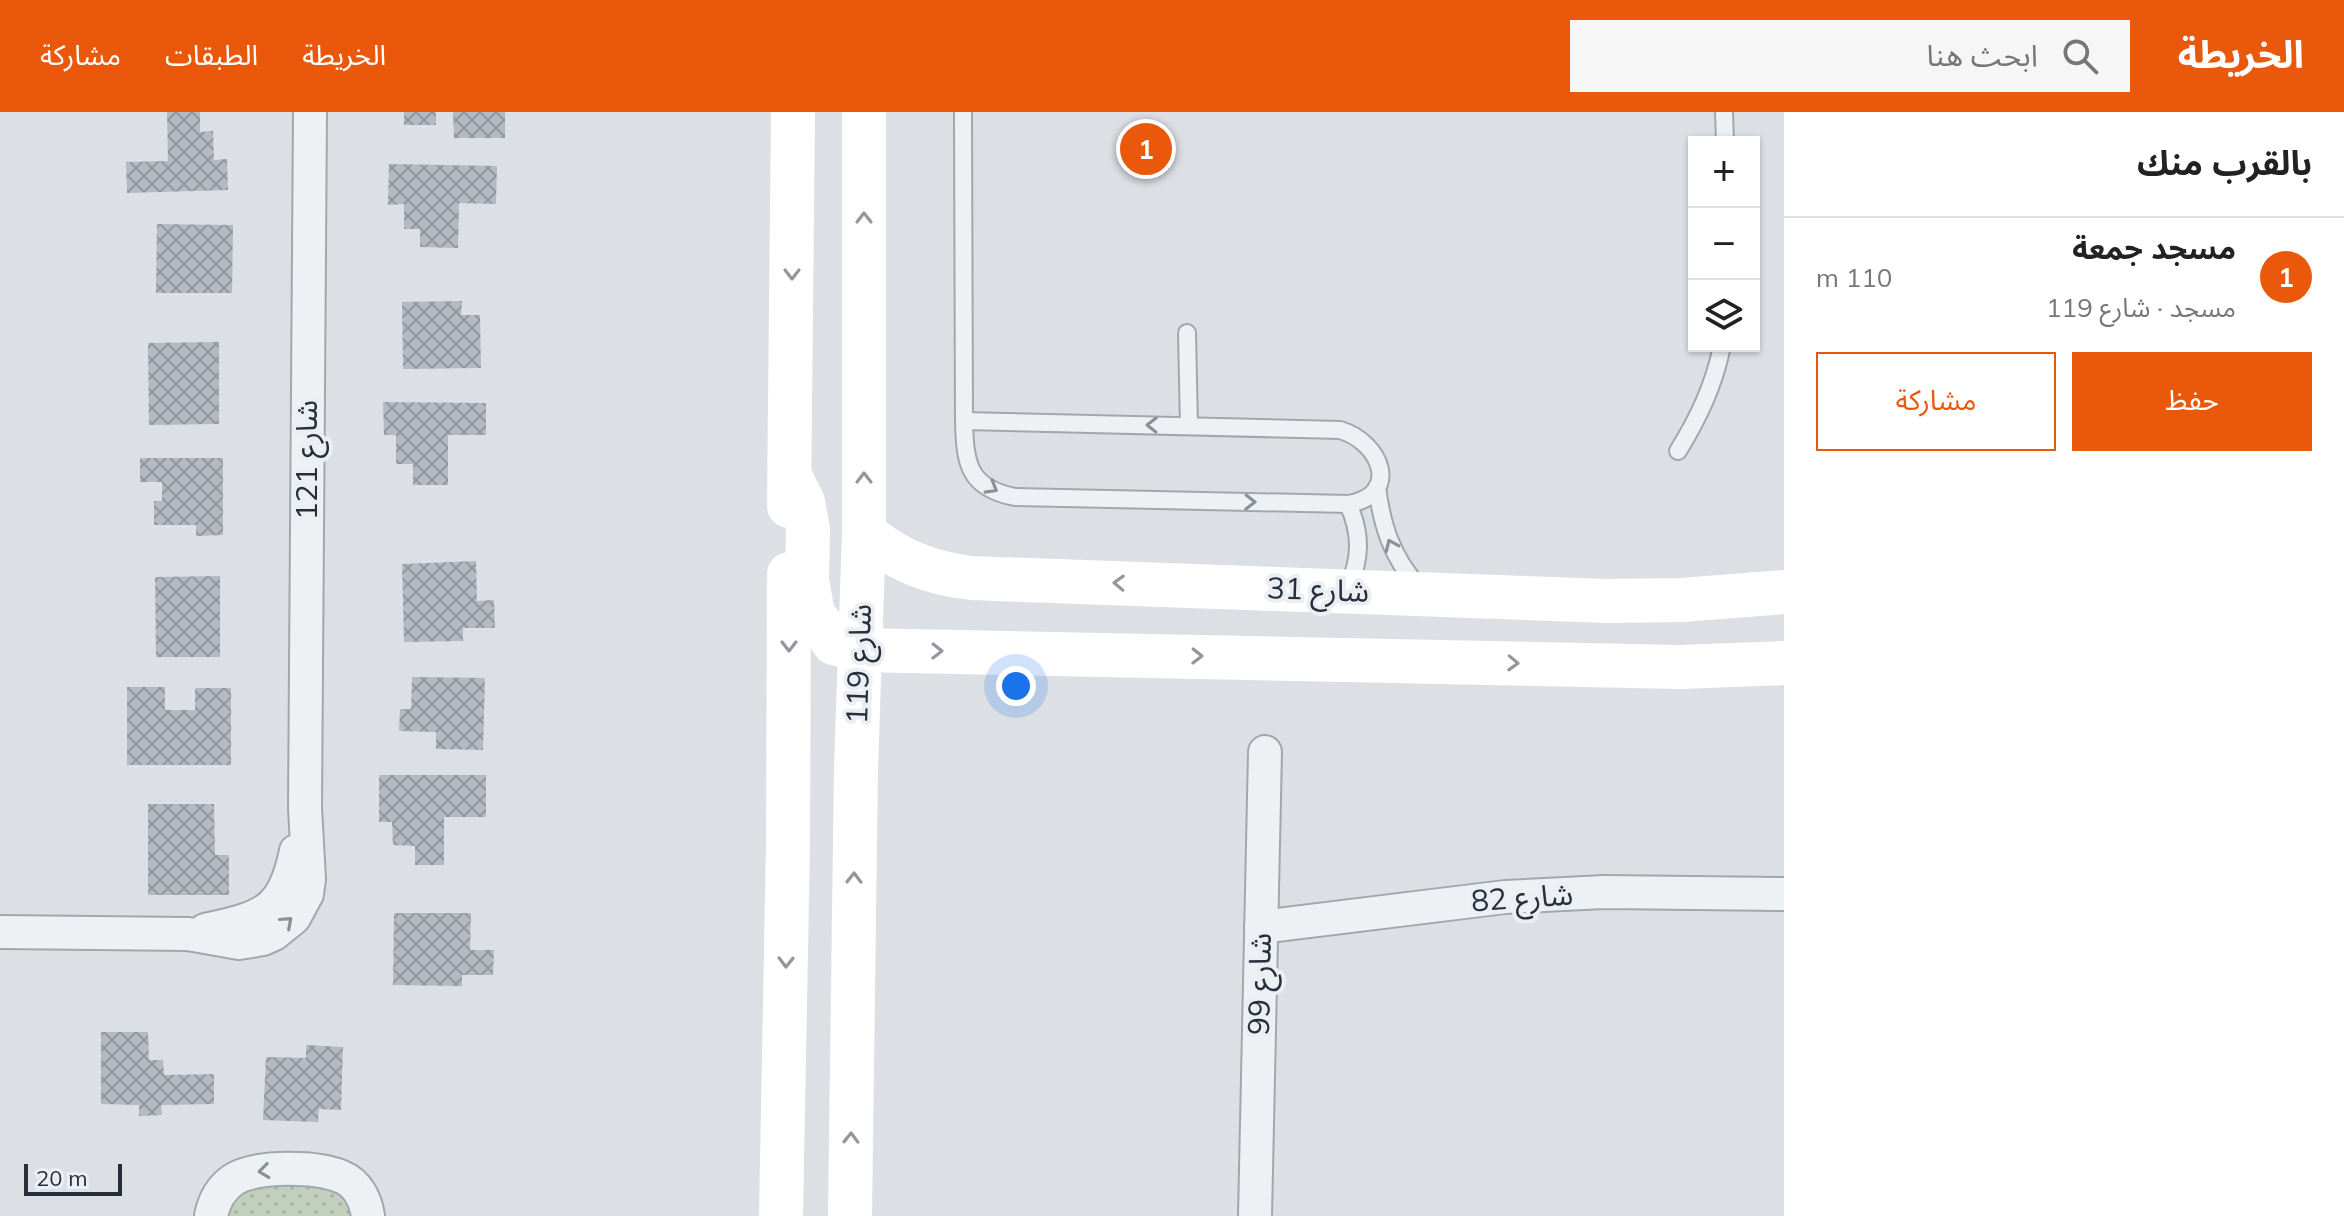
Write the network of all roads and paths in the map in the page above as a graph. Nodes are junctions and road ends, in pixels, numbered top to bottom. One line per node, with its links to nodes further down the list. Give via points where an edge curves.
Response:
1 (310, 112): 26 (street, شارع 121, via 305,808 290,878 277,901 253,918 188,934)
2 (793, 112): 12 (street, one-way to 12)
3 (864, 112): 15 (street, شارع 119, one-way to 3)
4 (963, 112): 9 (lane)
5 (1724, 112): 6 (lane)
6 (1725, 136)
7 (1187, 333): 10 (lane)
8 (1720, 352): 11 (lane, via 1710,391)
9 (964, 421): 10 (lane, one-way to 9); 14 (lane, one-way to 14, via 971,470 1001,494)
10 (1189, 426): 13 (lane, via 1355,434 1380,463)
11 (1678, 451)
12 (790, 476): 20 (street, via 808,529 813,614 834,643); 29 (street, one-way to 29)
13 (1377, 487): 14 (lane); 18 (lane, one-way to 13, via 1386,535)
14 (1348, 504): 16 (lane, via 1359,557)
15 (864, 532): 16 (street, شارع 31, one-way to 15, via 943,575 898,557); 20 (street, شارع 119)
16 (1347, 591): 18 (street, شارع 31)
17 (1784, 592): 19 (street, شارع 31)
18 (1424, 593): 19 (street, شارع 31)
19 (1682, 600): 21 (street, via 1637,613 1472,613 1460,634)
20 (859, 650): 21 (street, one-way to 21); 30 (street, شارع 119, one-way to 20)
21 (1467, 661): 22 (street, one-way to 22, via 1680,667)
22 (1784, 663)
23 (1265, 752): 25 (street, شارع 99)
24 (1784, 894): 25 (street, شارع 82, via 1505,897)
25 (1261, 927): 31 (street, شارع 99)
26 (0, 932)
27 (211, 1216): 28 (street, one-way to 27, via 365,1200 351,1182 296,1169 232,1180 221,1190)
28 (368, 1216)
29 (781, 1216)
30 (850, 1216)
31 (1255, 1216)

